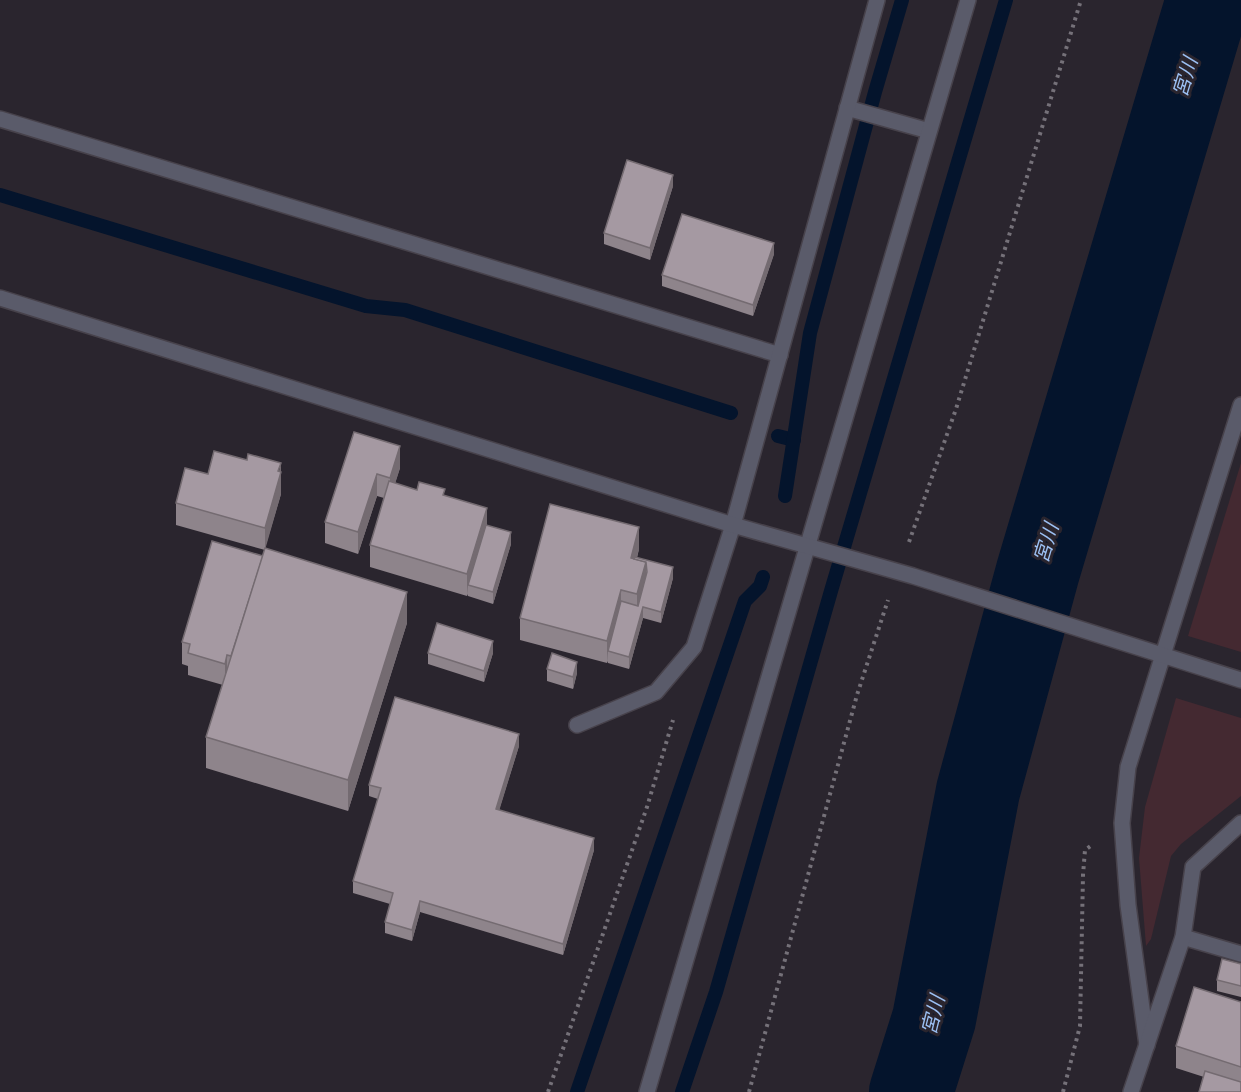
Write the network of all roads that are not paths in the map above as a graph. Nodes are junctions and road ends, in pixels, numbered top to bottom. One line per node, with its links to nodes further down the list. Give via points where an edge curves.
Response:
1 (877, 0): 3 (street)
2 (968, 0): 5 (street)
3 (854, 110): 5 (street); 7 (street)
4 (0, 118): 7 (street)
5 (929, 131): 10 (street)
6 (0, 298): 9 (street)
7 (780, 355): 9 (street)
8 (1241, 405): 11 (street)
9 (733, 525): 10 (street); 13 (street, via 694,647 656,692)
10 (809, 547): 11 (street); 18 (street)
11 (1163, 654): 12 (street); 17 (street, via 1128,767 1122,823 1128,905)
12 (1241, 680)
13 (577, 725)
14 (1241, 823): 15 (street, via 1192,867)
15 (1183, 937): 16 (street); 17 (street)
16 (1241, 954)
17 (1147, 1045): 19 (street)
18 (647, 1092)
19 (1131, 1092)

